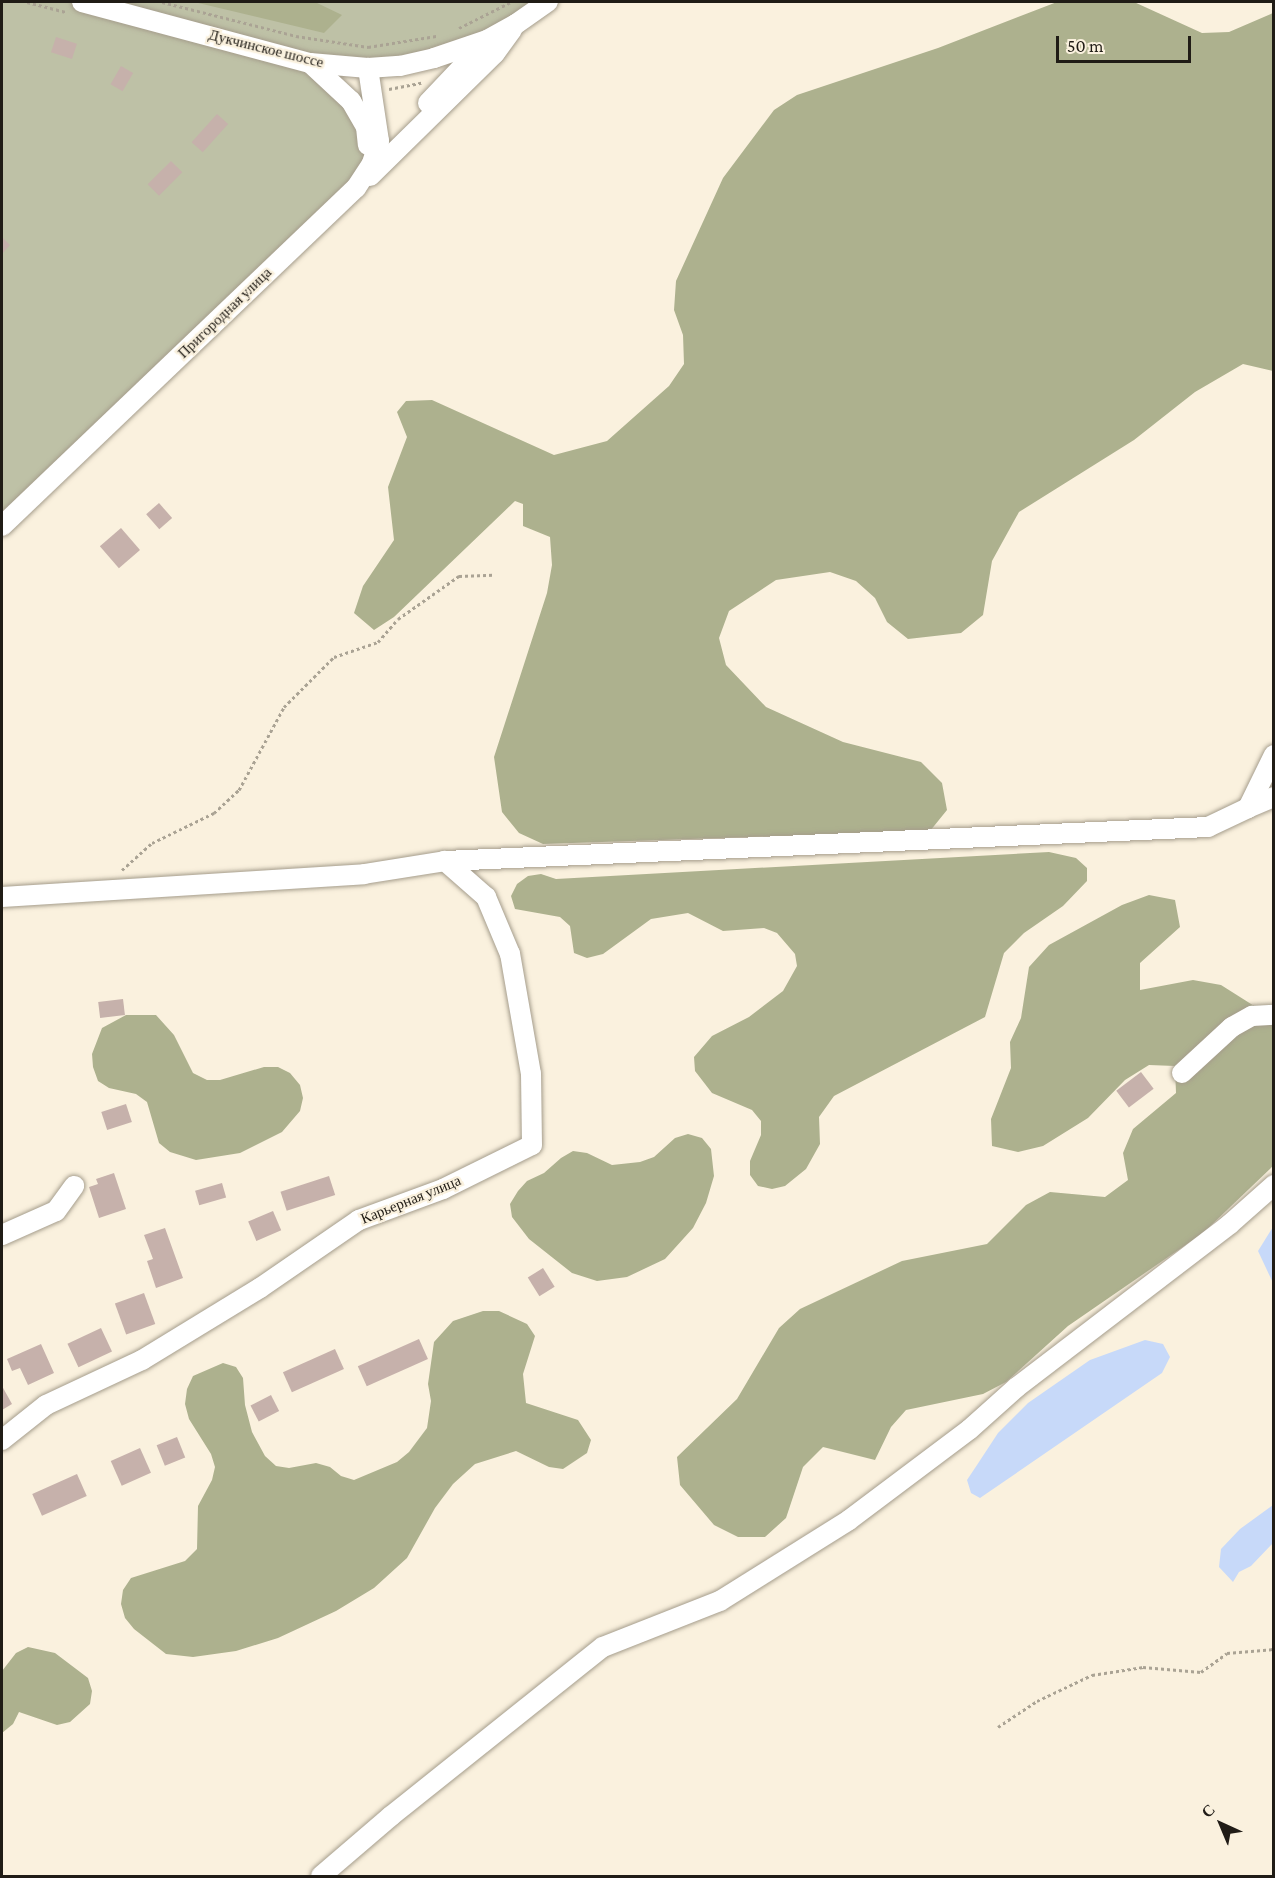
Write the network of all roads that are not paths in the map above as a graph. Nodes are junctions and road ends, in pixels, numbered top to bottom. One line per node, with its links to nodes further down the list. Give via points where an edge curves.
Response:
1 (82, 2): 5 (street, Дукчинское шоссе)
2 (548, 2): 3 (street, Дукчинское шоссе)
3 (516, 24): 4 (street, Дукчинское шоссе); 7 (street, via 495,53)
4 (487, 40): 6 (street, Дукчинское шоссе, via 434,58); 7 (street)
5 (310, 63): 6 (street, Дукчинское шоссе); 7 (street, via 351,101 366,127 366,158)
6 (368, 68): 7 (street, Пригородная улица, via 379,141 372,163)
7 (356, 188): 8 (street, Пригородная улица)
8 (2, 526)
9 (1274, 755): 11 (street)
10 (1274, 797): 11 (street)
11 (1248, 808): 12 (street, via 1208,827)
12 (445, 861): 13 (street, via 364,874); 19 (street, Карьерная улица, via 486,897 510,954 531,1074 532,1145 443,1189 359,1220 260,1288 142,1360 46,1406)
13 (2, 897)
14 (1274, 1015): 15 (street, via 1252,1016 1232,1027)
15 (1182, 1073)
16 (1274, 1185): 20 (street, via 1230,1224 1017,1387 970,1429 849,1520 720,1601 603,1647)
17 (74, 1186): 18 (street, via 56,1211)
18 (2, 1235)
19 (2, 1440)
20 (321, 1876)

